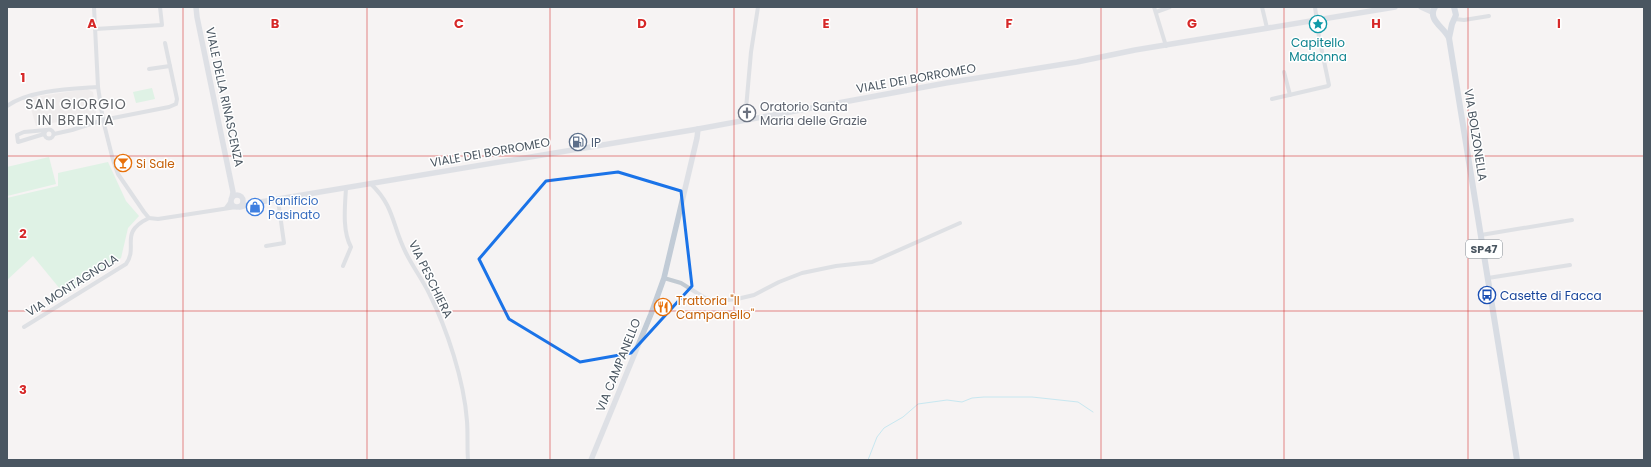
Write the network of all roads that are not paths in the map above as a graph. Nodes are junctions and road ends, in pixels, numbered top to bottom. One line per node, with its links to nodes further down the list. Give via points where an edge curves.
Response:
1 (94, 7): 18 (street)
2 (160, 7): 18 (street, via 162,24)
3 (196, 7): 36 (main road, VIALE DELLA RINASCENZA)
4 (758, 7): 30 (street)
5 (1170, 7): 11 (street)
6 (1262, 7): 17 (street)
7 (1315, 7): 14 (street)
8 (1395, 7): 14 (main road)
9 (1421, 7): 12 (main road)
10 (1454, 7): 15 (main road, VIA BOLZONELLA / SP47, via 1456,15)
11 (1155, 9): 21 (street)
12 (1434, 10): 16 (main road, VIA BOLZONELLA / SP47, via 1433,19)
13 (1490, 16): 15 (street)
14 (1316, 19): 17 (main road); 26 (street, via 1330,84)
15 (1453, 21): 16 (main road); 19 (main road, VIA BOLZONELLA / SP47)
16 (1440, 26): 19 (main road, VIA BOLZONELLA / SP47)
17 (1267, 28): 21 (main road)
18 (95, 29): 25 (street)
19 (1449, 38): 46 (main road, VIA BOLZONELLA / SP47)
20 (165, 43): 22 (street)
21 (1166, 46): 30 (main road, VIALE DEI BORROMEO)
22 (170, 66): 23 (street); 29 (street, via 176,104)
23 (149, 69)
24 (1284, 72): 26 (street)
25 (98, 87): 28 (street, via 58,90 17,99); 29 (street)
26 (1290, 95): 27 (street)
27 (1272, 99)
28 (7, 106)
29 (103, 120): 33 (street); 43 (street, via 118,174)
30 (744, 120): 31 (main road, VIALE DEI BORROMEO)
31 (698, 128): 34 (main road, VIALE DEI BORROMEO); 50 (main road, VIA CAMPANELLO)
32 (45, 132): 32 (street, via 18,142 17,135 24,132); 33 (street, via 52,130); 33 (street, via 48,138)
33 (54, 134)
34 (371, 184): 35 (main road, VIALE DEI BORROMEO); 53 (street, VIA PESCHIERA, via 389,207 406,252 428,292 448,341 467,420)
35 (346, 188): 39 (main road, VIALE DEI BORROMEO); 49 (street, via 346,228 351,247)
36 (233, 192): 37 (main road); 38 (main road, VIALE DELLA RINASCENZA)
37 (241, 197): 38 (main road, via 235,196); 40 (main road, VIALE DEI BORROMEO, via 249,203); 41 (main road, via 243,203)
38 (232, 200): 41 (main road, via 232,205); 42 (street)
39 (278, 200): 40 (main road, VIALE DEI BORROMEO); 47 (street, via 284,243)
40 (254, 203): 41 (main road, VIALE DEI BORROMEO)
41 (238, 207): 42 (street)
42 (226, 208): 43 (street, via 158,220)
43 (149, 218): 52 (street, VIA MONTAGNOLA, via 132,230 126,264)
44 (1572, 220): 46 (street)
45 (960, 223): 50 (street, via 872,262 802,273 754,295 737,299 717,301 705,298 681,283)
46 (1481, 235): 51 (main road, VIA BOLZONELLA / SP47)
47 (266, 246)
48 (1570, 265): 51 (street)
49 (343, 266)
50 (664, 278): 54 (main road, VIA CAMPANELLO, via 652,314)
51 (1488, 278): 55 (main road, VIA BOLZONELLA / SP47)
52 (24, 327)
53 (468, 460)
54 (591, 460)
55 (1518, 460)

